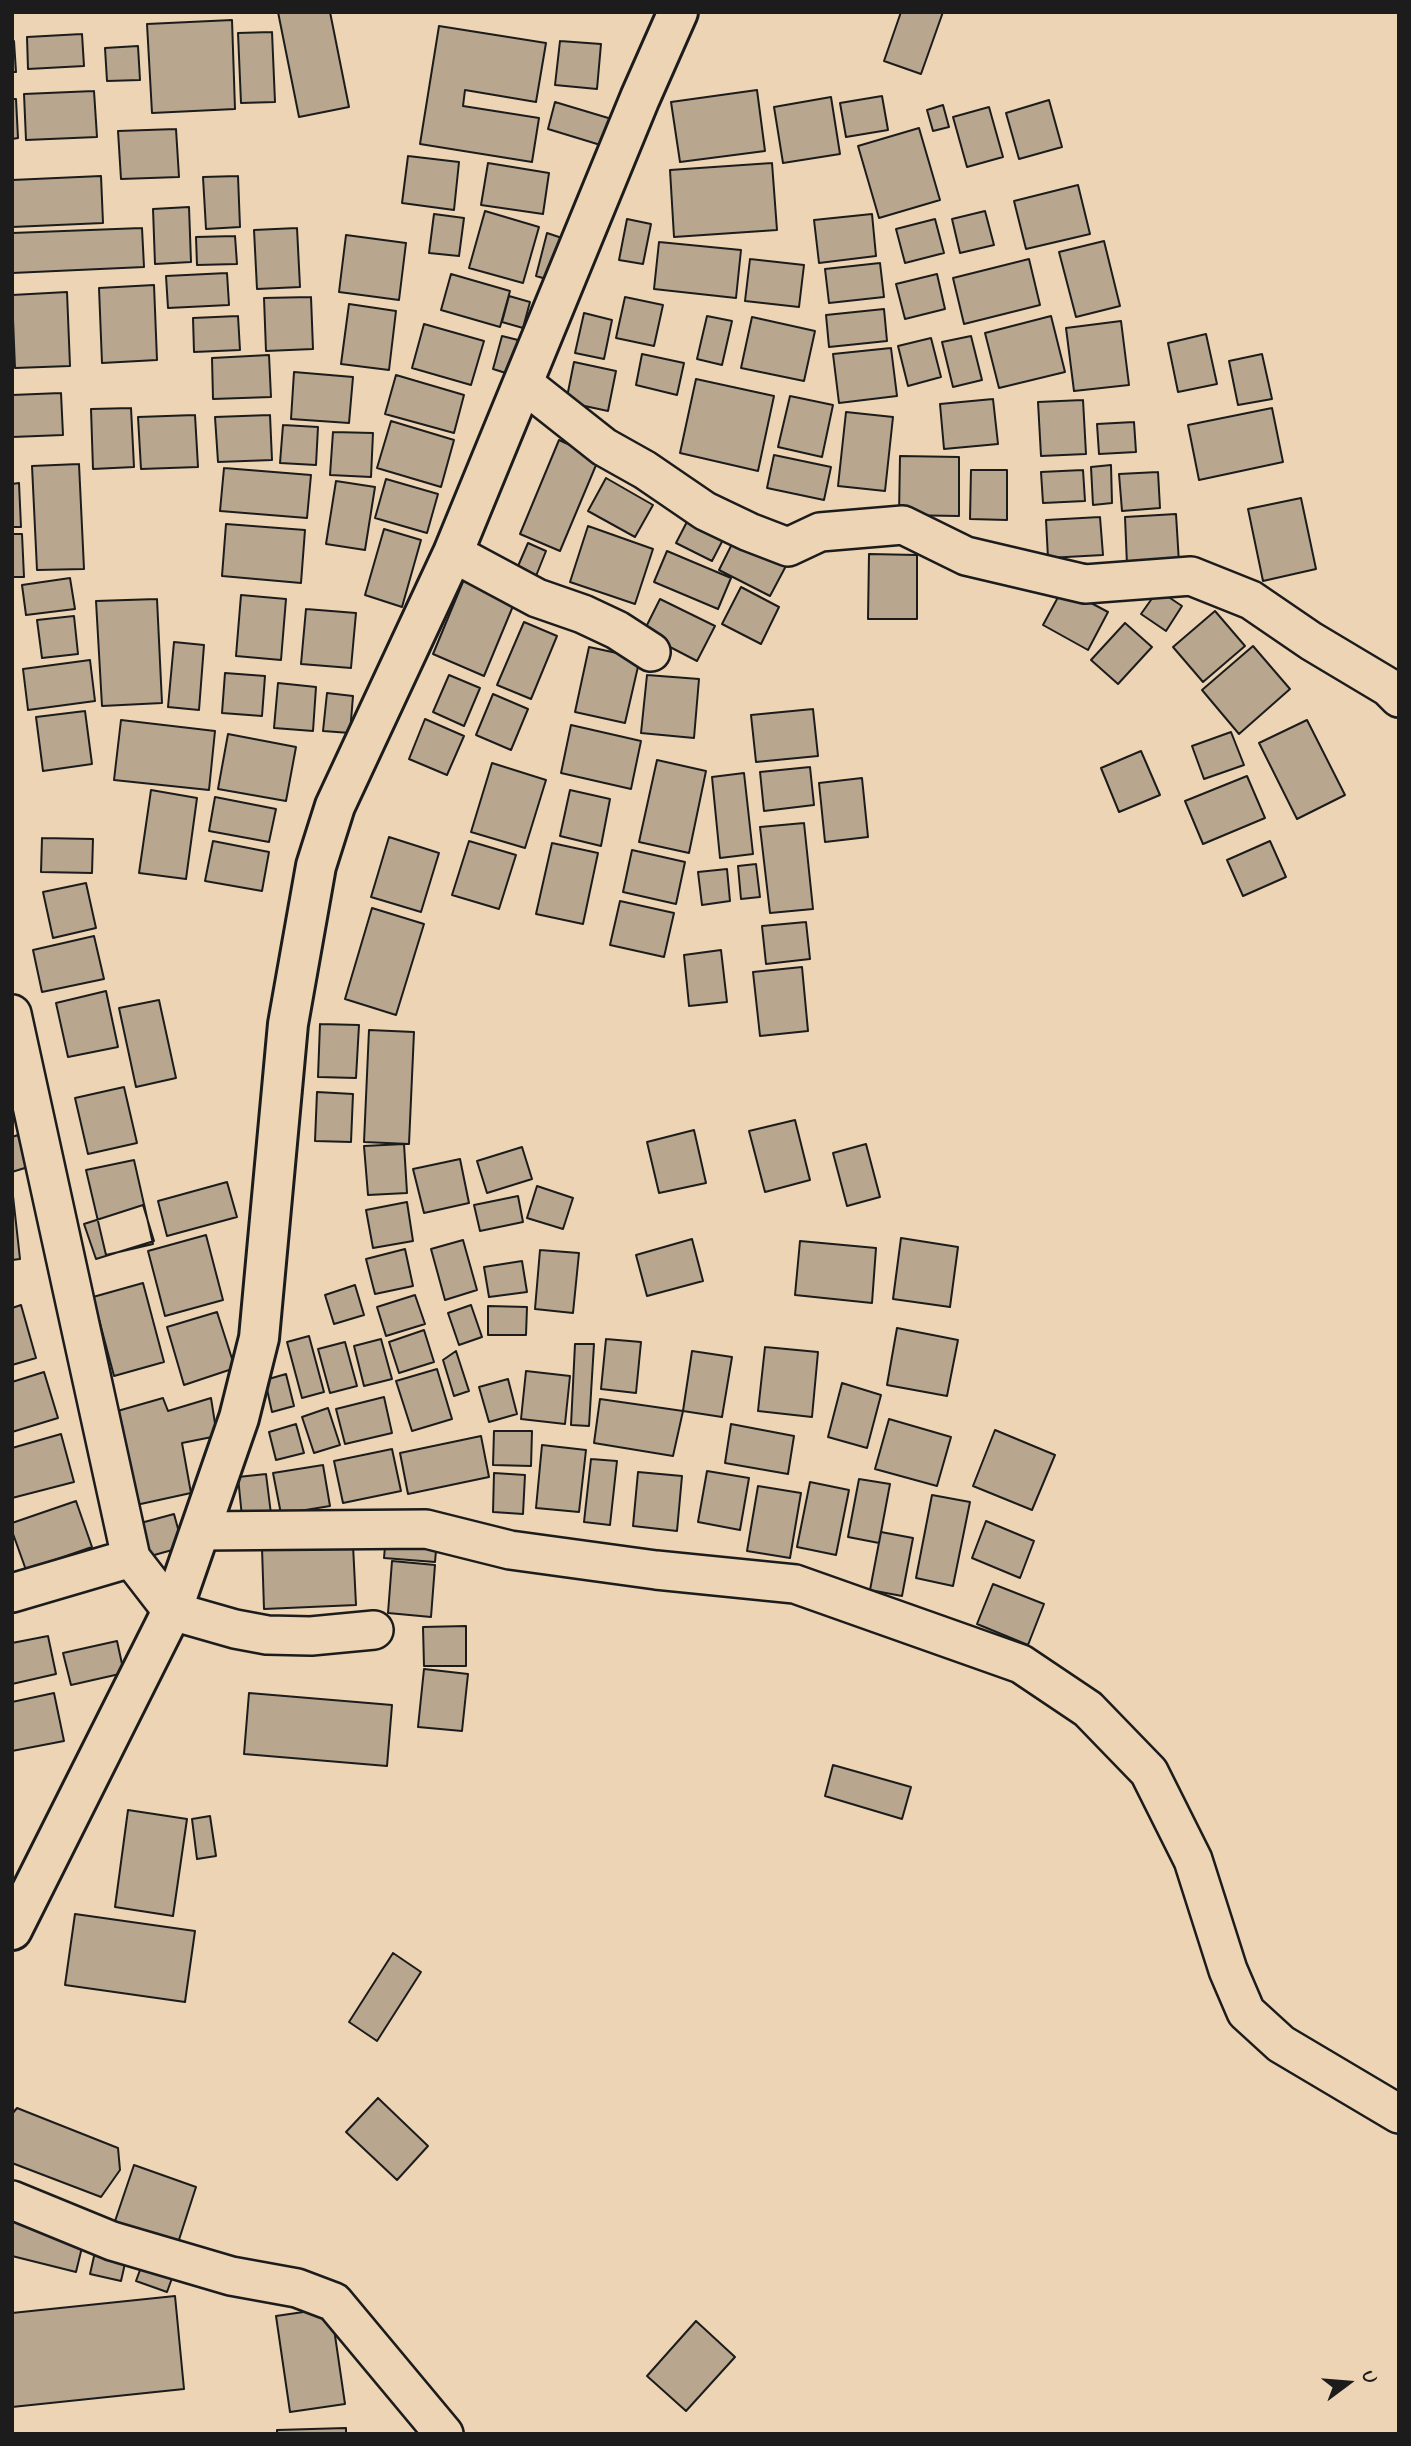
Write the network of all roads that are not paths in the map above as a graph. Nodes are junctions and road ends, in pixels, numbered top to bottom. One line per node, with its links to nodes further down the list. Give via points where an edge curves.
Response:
1 (678, 12): 2 (street)
2 (523, 383): 3 (street); 5 (street, via 604,447 705,511 788,547 820,532 903,526 966,556 1085,584 1191,576 1251,600)
3 (453, 553): 4 (street, via 537,598 617,630); 7 (street, via 335,806 316,866 288,1024 259,1338 239,1418)
4 (650, 652)
5 (1399, 698)
6 (12, 1014): 8 (street)
7 (200, 1531): 10 (street); 13 (street, via 426,1529 510,1550 795,1584 1021,1664 1088,1709 1149,1772 1193,1860 1246,2012 1281,2044)
8 (131, 1558): 9 (street); 10 (street)
9 (12, 1593)
10 (172, 1611): 11 (street, via 267,1635); 12 (street)
11 (374, 1630)
12 (12, 1930)
13 (1399, 2114)
14 (12, 2200): 15 (street, via 112,2241 231,2276 297,2288 334,2302)
15 (444, 2434)

